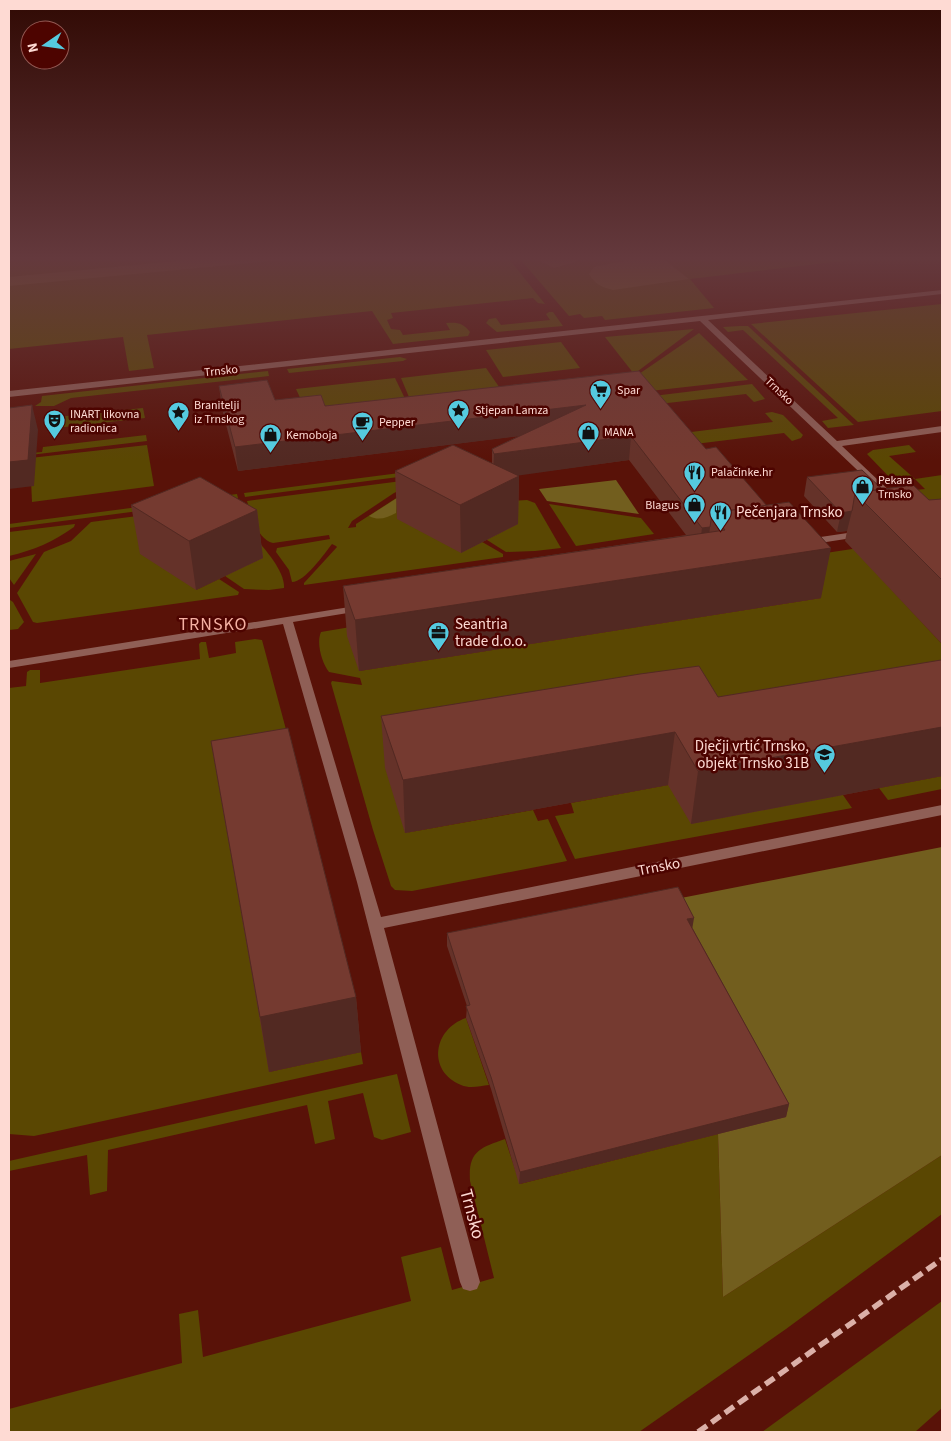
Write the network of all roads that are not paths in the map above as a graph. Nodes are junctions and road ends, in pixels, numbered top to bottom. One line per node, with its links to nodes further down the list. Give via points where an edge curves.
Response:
1 (626, 326): 3 (street, Trnsko)
2 (710, 326): 5 (street, Trnsko)
3 (9, 394)
4 (942, 429): 5 (street)
5 (834, 444): 6 (street, Trnsko)
6 (900, 506)
7 (870, 533): 8 (street)
8 (794, 544)
9 (374, 607): 10 (street)
10 (287, 620): 11 (street); 13 (street, Trnsko)
11 (9, 665)
12 (942, 810): 13 (street, Trnsko)
13 (375, 924): 14 (street, Trnsko)
14 (470, 1282)

